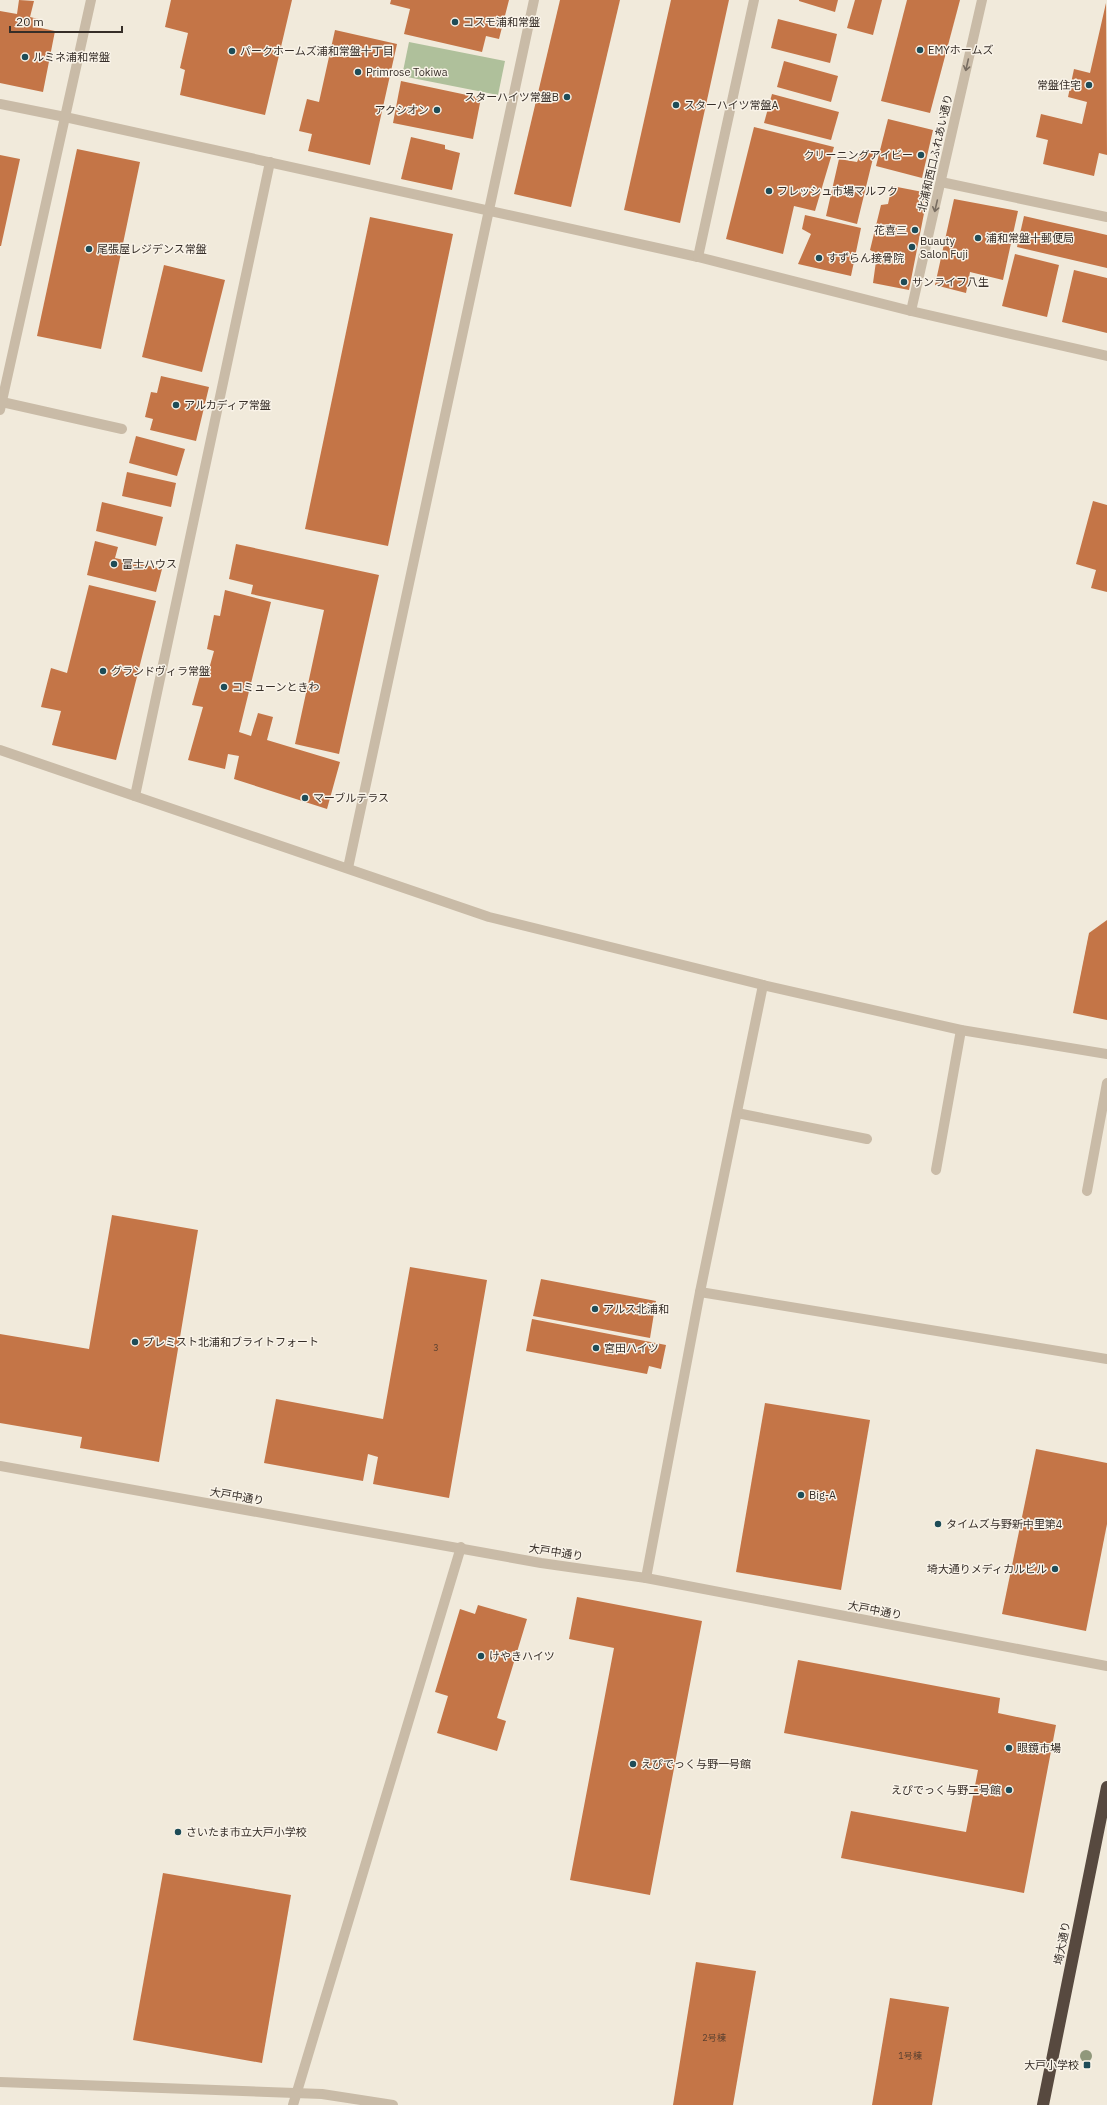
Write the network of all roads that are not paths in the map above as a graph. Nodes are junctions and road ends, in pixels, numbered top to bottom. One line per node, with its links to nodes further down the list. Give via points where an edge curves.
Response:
1 (91, 0): 6 (street)
2 (534, 0): 9 (street)
3 (754, 0): 11 (street)
4 (982, 0): 8 (street, 北浦和西口ふれあい通り, one-way to 8)
5 (0, 104): 6 (street)
6 (65, 117): 7 (street); 14 (street)
7 (270, 162): 9 (street); 17 (street)
8 (942, 182): 10 (street); 12 (street, 北浦和西口ふれあい通り, one-way to 12)
9 (487, 211): 11 (street); 18 (street)
10 (1107, 217)
11 (698, 257): 12 (street)
12 (911, 311): 13 (street)
13 (1107, 356)
14 (1, 406): 15 (street)
15 (122, 429)
16 (0, 750): 17 (street)
17 (135, 796): 18 (street)
18 (348, 868): 19 (street, via 489,917)
19 (763, 985): 20 (street); 23 (street)
20 (960, 1030): 21 (street); 25 (street)
21 (1107, 1054)
22 (1107, 1083): 26 (street)
23 (736, 1113): 24 (street); 27 (street)
24 (867, 1139)
25 (936, 1170)
26 (1087, 1191)
27 (700, 1292): 28 (street); 31 (street)
28 (1107, 1359)
29 (0, 1466): 30 (street, 大戸中通り)
30 (461, 1547): 31 (street, 大戸中通り, via 541,1563); 35 (street)
31 (646, 1578): 32 (street, 大戸中通り)
32 (1107, 1666)
33 (1107, 1787): 38 (highway, 埼大通り)
34 (0, 2082): 35 (street)
35 (296, 2093): 36 (street); 37 (street, via 322,2094)
36 (293, 2105)
37 (393, 2105)
38 (1043, 2105)

